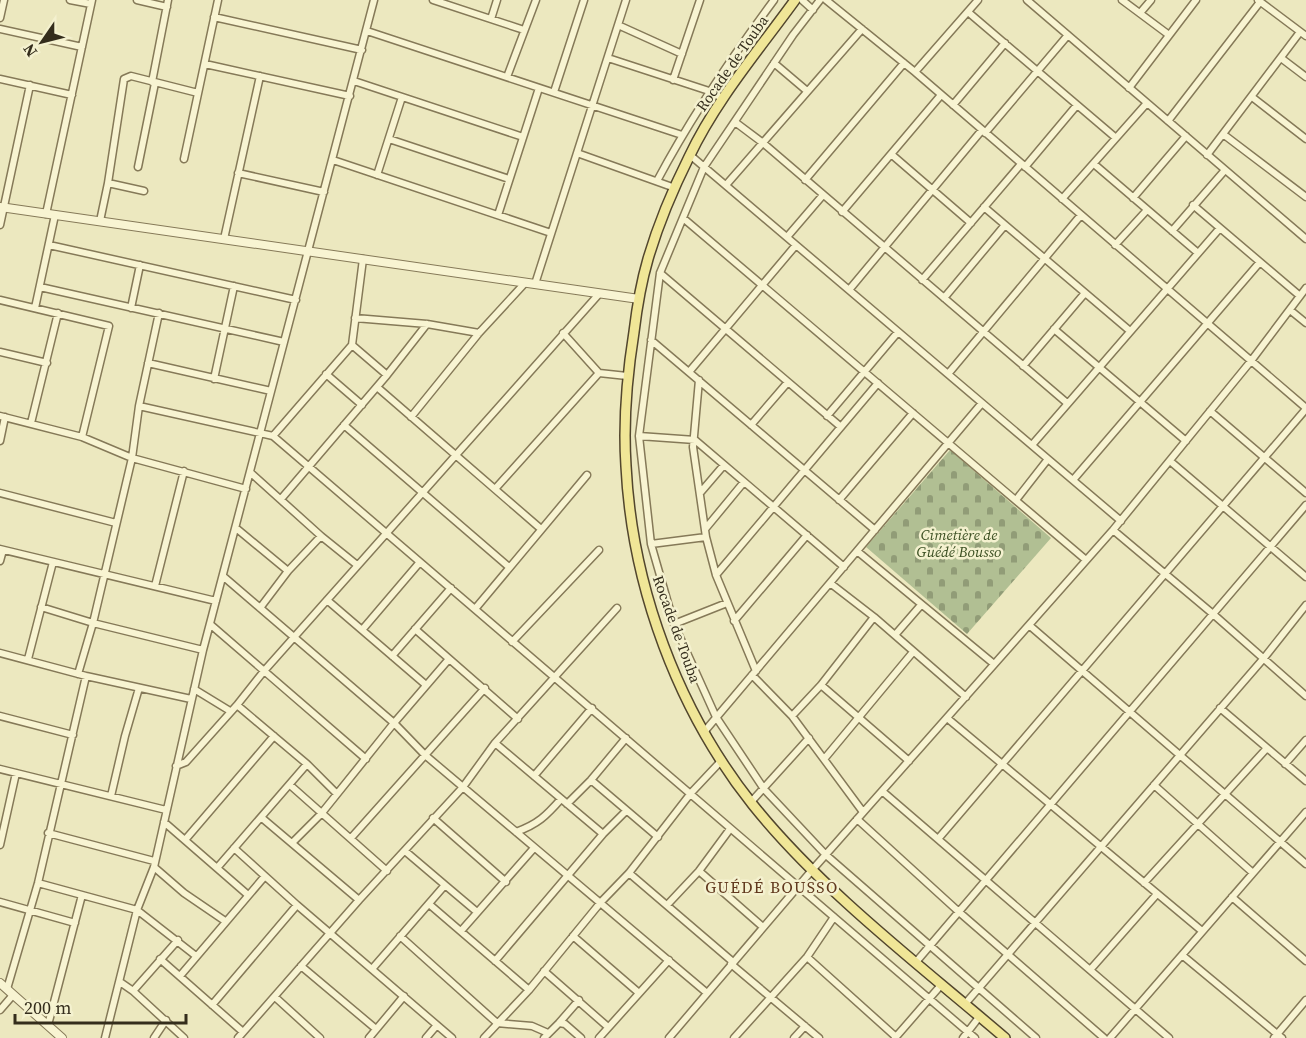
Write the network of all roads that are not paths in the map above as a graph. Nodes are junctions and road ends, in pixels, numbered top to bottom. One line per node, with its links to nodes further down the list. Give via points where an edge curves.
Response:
1 (4, 0): 29 (street)
2 (70, 0): 23 (street)
3 (137, 0): 24 (street)
4 (218, 0): 28 (street)
5 (372, 0): 35 (street)
6 (432, 0): 30 (street)
7 (497, 0): 30 (street)
8 (536, 0): 34 (street)
9 (584, 0): 61 (street)
10 (626, 0): 31 (street)
11 (700, 0): 43 (street)
12 (774, 0): 62 (street)
13 (795, 0): 70 (main road, Rocade de Touba)
14 (802, 0): 25 (street)
15 (820, 0): 25 (street)
16 (826, 0): 33 (street)
17 (978, 0): 26 (street)
18 (1122, 0): 27 (street)
19 (1151, 0): 27 (street)
20 (1196, 0): 38 (street)
21 (1028, 1): 37 (street)
22 (1259, 1): 36 (street); 75 (street)
23 (91, 2): 41 (street)
24 (168, 3): 57 (street)
25 (813, 10): 46 (street)
26 (968, 12): 40 (street); 50 (street)
27 (1140, 13): 38 (street)
28 (214, 17): 42 (street); 48 (street)
29 (0, 18)
30 (491, 20): 34 (street)
31 (618, 25): 43 (street); 44 (street)
32 (0, 29): 41 (street)
33 (862, 29): 47 (street); 63 (street)
34 (524, 30): 52 (street)
35 (367, 31): 42 (street); 52 (street)
36 (1300, 32): 39 (street); 45 (street)
37 (1068, 35): 49 (street); 60 (street)
38 (1169, 35): 60 (street)
39 (1306, 36)
40 (1005, 44): 49 (street); 73 (street)
41 (82, 48): 65 (street)
42 (362, 50): 56 (street)
43 (682, 54): 55 (street)
44 (608, 58): 55 (street); 72 (street)
45 (1281, 58): 53 (street); 68 (street)
46 (774, 63): 63 (street); 76 (street)
47 (904, 63): 50 (street); 100 (street)
48 (205, 64): 51 (street); 64 (street)
49 (1038, 71): 74 (street); 77 (street)
50 (915, 72): 66 (street)
51 (260, 76): 67 (street); 97 (street)
52 (507, 77): 59 (street)
53 (1306, 77)
54 (0, 79): 58 (street)
55 (673, 80): 62 (street)
56 (354, 81): 67 (street); 69 (street)
57 (153, 83): 64 (street); 94 (street); 102 (street, via 131,76 124,79)
58 (30, 86): 65 (street); 113 (street)
59 (539, 87): 61 (street); 81 (street)
60 (1129, 88): 71 (street)
61 (554, 92): 72 (street)
62 (709, 92): 70 (street); 79 (street)
63 (807, 92): 85 (street)
64 (198, 93): 90 (street)
65 (72, 95): 117 (street)
66 (941, 95): 73 (street); 87 (street)
67 (350, 96): 91 (street)
68 (1252, 97): 78 (street); 84 (street)
69 (402, 98): 81 (street); 83 (street)
70 (722, 98): 88 (main road, Rocade de Touba)
71 (1147, 103): 75 (street); 82 (street)
72 (592, 105): 79 (street); 86 (street)
73 (953, 105): 77 (street)
74 (1077, 105): 82 (street); 93 (street)
75 (1168, 121): 80 (street)
76 (735, 122): 85 (street); 95 (street)
77 (983, 131): 93 (street); 106 (street)
78 (1224, 134): 89 (street); 109 (street)
79 (682, 135): 101 (street)
80 (1186, 136): 89 (street); 110 (street)
81 (523, 137): 99 (street)
82 (1116, 138): 92 (street)
83 (389, 139): 98 (street); 99 (street)
84 (1306, 139)
85 (763, 143): 100 (street); 103 (street)
86 (577, 153): 101 (street); 128 (street)
87 (891, 154): 106 (street); 116 (street)
88 (690, 155): 95 (street); 104 (main road, Rocade de Touba)
89 (1207, 155): 96 (street)
90 (184, 159)
91 (333, 160): 98 (street); 107 (street)
92 (1094, 164): 110 (street); 111 (street)
93 (1023, 165): 111 (street); 114 (street)
94 (138, 166)
95 (704, 167): 103 (street); 121 (street)
96 (1225, 170): 112 (street); 131 (street)
97 (238, 173): 107 (street); 130 (street)
98 (377, 175): 119 (street)
99 (509, 179): 119 (street)
100 (805, 180): 108 (street)
101 (657, 181): 104 (street)
102 (108, 183): 105 (street); 122 (street)
103 (726, 185): 129 (street)
104 (675, 188): 156 (main road, Rocade de Touba, via 648,258)
105 (144, 191)
106 (933, 191): 123 (street); 135 (street)
107 (324, 192): 136 (street)
108 (823, 195): 116 (street); 129 (street)
109 (1306, 197)
110 (1133, 198): 115 (street)
111 (1062, 199): 120 (street)
112 (1193, 205): 126 (street); 127 (street)
113 (2, 207): 117 (street); 124 (street)
114 (984, 207): 123 (street); 125 (street)
115 (1147, 210): 127 (street); 134 (street)
116 (842, 212): 135 (street)
117 (46, 214): 118 (street)
118 (56, 215): 122 (street); 132 (street)
119 (498, 215): 128 (street)
120 (1081, 215): 134 (street); 139 (street)
121 (683, 218): 142 (street); 146 (street)
122 (100, 221): 130 (street)
123 (971, 223): 143 (street)
124 (0, 225)
125 (1005, 225): 139 (street); 155 (street)
126 (1220, 228): 137 (street); 140 (street)
127 (1172, 231): 137 (street)
128 (551, 232): 145 (street)
129 (787, 237): 133 (street)
130 (224, 239): 136 (street)
131 (1306, 239)
132 (49, 245): 141 (street); 148 (street)
133 (796, 245): 146 (street); 151 (street)
134 (1115, 245): 150 (street)
135 (885, 248): 143 (street); 151 (street)
136 (309, 252): 138 (street); 158 (street)
137 (1198, 253): 150 (street)
138 (363, 259): 144 (street); 164 (street)
139 (1045, 259): 152 (street); 173 (street)
140 (1260, 262): 154 (street); 167 (street)
141 (141, 265): 147 (street); 160 (street)
142 (660, 273): 169 (street); 176 (street)
143 (922, 280): 155 (street)
144 (525, 283): 145 (street); 174 (street)
145 (535, 284): 153 (street)
146 (763, 285): 169 (street); 186 (street)
147 (234, 286): 158 (street); 168 (street)
148 (40, 287): 159 (street); 160 (street)
149 (1306, 288): 154 (street)
150 (1167, 289): 167 (street); 171 (street)
151 (849, 290): 172 (street)
152 (1085, 293): 170 (street); 171 (street)
153 (599, 294): 156 (street); 175 (street)
154 (1300, 296): 161 (street)
155 (944, 298): 173 (street)
156 (639, 299): 191 (main road, Rocade de Touba)
157 (0, 300): 159 (street)
158 (296, 300): 177 (street)
159 (35, 308): 162 (street)
160 (131, 308): 163 (street)
161 (1290, 310): 165 (street); 180 (street)
162 (58, 313): 181 (street); 216 (street, via 109,326)
163 (159, 313): 168 (street); 182 (street)
164 (356, 318): 166 (street); 178 (street)
165 (1306, 323)
166 (427, 324): 174 (street); 190 (street)
167 (1207, 324): 180 (street); 198 (street)
168 (225, 328): 177 (street); 192 (street)
169 (726, 329): 185 (street); 194 (street)
170 (1054, 329): 183 (street); 184 (street)
171 (1130, 331): 184 (street)
172 (898, 332): 186 (street); 188 (street)
173 (983, 332): 183 (street); 188 (street)
174 (479, 333): 208 (street)
175 (563, 333): 187 (street); 222 (street)
176 (651, 340): 185 (street); 215 (street)
177 (284, 342): 197 (street)
178 (352, 345): 189 (street); 190 (street)
179 (0, 352): 181 (street)
180 (1251, 361): 203 (street); 204 (street)
181 (47, 363): 209 (street)
182 (148, 363): 192 (street); 202 (street)
183 (1023, 366): 200 (street)
184 (1099, 367): 198 (street); 200 (street)
185 (689, 372): 193 (street)
186 (865, 372): 195 (street); 206 (street)
187 (599, 373): 191 (street); 236 (street)
188 (948, 374): 199 (street)
189 (326, 375): 201 (street); 214 (street)
190 (387, 375): 196 (street)
191 (627, 376): 334 (main road, Rocade de Touba, via 629,506 642,574 672,665)
192 (214, 379): 197 (street)
193 (699, 380): 211 (street); 217 (street)
194 (788, 382): 206 (street); 211 (street)
195 (878, 383): 205 (street); 212 (street)
196 (377, 387): 201 (street); 208 (street)
197 (271, 391): 213 (street)
198 (1140, 402): 219 (street); 233 (street)
199 (982, 403): 220 (street); 221 (street)
200 (1067, 403): 221 (street)
201 (362, 405): 210 (street)
202 (139, 406): 213 (street); 223 (street)
203 (1306, 409): 224 (street)
204 (1210, 411): 219 (street); 224 (street)
205 (913, 413): 220 (street); 242 (street)
206 (827, 416): 212 (street)
207 (3, 417): 209 (street); 218 (street)
208 (411, 417): 222 (street)
209 (32, 423): 216 (street)
210 (344, 425): 228 (street); 237 (street)
211 (751, 425): 229 (street)
212 (841, 427): 229 (street)
213 (260, 434): 214 (street); 231 (street)
214 (273, 436): 228 (street)
215 (639, 436): 217 (street); 258 (street)
216 (82, 437): 223 (street)
217 (695, 440): 227 (street); 239 (street)
218 (0, 441)
219 (1186, 441): 226 (street)
220 (948, 443): 243 (street); 252 (street)
221 (1032, 445): 225 (street)
222 (455, 455): 236 (street); 237 (street)
223 (132, 458): 230 (street); 248 (street)
224 (1264, 458): 240 (street); 245 (street)
225 (1048, 459): 233 (street); 243 (street)
226 (1170, 461): 245 (street); 247 (street)
227 (724, 465): 234 (street); 239 (street)
228 (309, 466): 241 (street); 254 (street)
229 (804, 470): 242 (street); 246 (street)
230 (184, 471): 235 (street); 277 (street)
231 (251, 474): 235 (street); 241 (street)
232 (587, 475): 251 (street)
233 (1073, 480): 247 (street)
234 (744, 482): 246 (street); 250 (street)
235 (246, 489): 249 (street)
236 (495, 489): 251 (street)
237 (422, 492): 254 (street); 268 (street)
238 (0, 493): 248 (street)
239 (700, 493): 250 (street)
240 (1306, 493)
241 (281, 499): 256 (street)
242 (839, 500): 252 (street)
243 (1016, 500): 263 (street)
244 (1306, 505): 259 (street)
245 (1223, 506): 259 (street); 271 (street)
246 (773, 507): 255 (street); 273 (street)
247 (1121, 521): 253 (street)
248 (116, 523): 272 (street)
249 (236, 528): 270 (street); 274 (street)
250 (706, 528): 257 (street)
251 (541, 529): 268 (street)
252 (875, 530): 262 (street)
253 (1113, 530): 263 (street); 271 (street)
254 (386, 532): 266 (street); 267 (street)
255 (807, 535): 269 (street); 290 (street)
256 (321, 536): 267 (street); 270 (street)
257 (706, 537): 258 (street); 273 (street)
258 (651, 544): 292 (street)
259 (1270, 547): 275 (street); 288 (street)
260 (2, 550): 264 (street); 265 (street)
261 (599, 550): 299 (street)
262 (857, 551): 269 (street); 282 (street)
263 (1086, 560): 294 (street)
264 (0, 561)
265 (53, 562): 272 (street); 284 (street)
266 (420, 562): 278 (street); 296 (street)
267 (357, 565): 279 (street)
268 (509, 567): 287 (street)
269 (844, 567): 276 (street)
270 (288, 572): 285 (street)
271 (1165, 573): 288 (street); 309 (street)
272 (104, 575): 277 (street); 291 (street)
273 (716, 575): 281 (street)
274 (224, 577): 280 (street); 285 (street)
275 (1306, 578)
276 (830, 583): 289 (street); 310 (street)
277 (155, 586): 280 (street)
278 (451, 588): 287 (street); 295 (street)
279 (327, 600): 296 (street); 298 (street)
280 (216, 601): 293 (street)
281 (727, 603): 290 (street); 292 (street)
282 (921, 605): 297 (street); 307 (street)
283 (1306, 605): 304 (street)
284 (41, 608): 291 (street); 305 (street)
285 (260, 608): 298 (street)
286 (617, 608): 313 (street)
287 (475, 609): 299 (street)
288 (1213, 614): 304 (street); 326 (street)
289 (874, 617): 297 (street); 315 (street)
290 (734, 621): 310 (street)
291 (93, 623): 300 (street); 311 (street)
292 (674, 624): 329 (street)
293 (211, 625): 300 (street); 308 (street)
294 (1029, 625): 307 (street); 309 (street)
295 (415, 629): 303 (street); 306 (street)
296 (362, 630): 303 (street)
297 (895, 635): 301 (street)
298 (293, 637): 308 (street); 333 (street)
299 (512, 642): 313 (street)
300 (203, 650): 318 (street)
301 (913, 652): 320 (street); 331 (street)
302 (0, 653): 305 (street)
303 (392, 656): 314 (street)
304 (1264, 658): 319 (street); 324 (street)
305 (28, 659): 311 (street)
306 (449, 659): 314 (street); 317 (street)
307 (994, 664): 320 (street)
308 (264, 671): 322 (street); 345 (street)
309 (1082, 671): 326 (street); 349 (street)
310 (754, 673): 328 (street); 329 (street)
311 (78, 674): 312 (street)
312 (86, 675): 316 (street); 335 (street)
313 (554, 677): 323 (street); 330 (street)
314 (426, 685): 333 (street)
315 (821, 685): 328 (street); 331 (street)
316 (139, 688): 321 (street); 366 (street)
317 (485, 688): 330 (street); 342 (street)
318 (194, 689): 321 (street); 325 (street)
319 (1306, 696)
320 (966, 697): 332 (street)
321 (191, 699): 351 (street)
322 (237, 705): 325 (street); 336 (street)
323 (592, 708): 337 (street); 354 (street)
324 (1221, 708): 341 (street); 343 (street)
325 (230, 711): 351 (street, via 186,762)
326 (1130, 712): 343 (street); 369 (street)
327 (0, 716): 335 (street)
328 (792, 716): 338 (street)
329 (716, 717): 334 (street); 361 (street)
330 (518, 718): 340 (street)
331 (860, 718): 344 (street); 347 (street)
332 (947, 718): 347 (street); 349 (street)
333 (394, 723): 342 (street); 345 (street)
334 (704, 732): 346 (main road, Rocade de Touba)
335 (73, 735): 357 (street)
336 (274, 736): 348 (street); 387 (street)
337 (626, 738): 355 (street); 363 (street)
338 (809, 738): 344 (street); 361 (street)
339 (1306, 740): 350 (street)
340 (495, 743): 354 (street); 360 (street)
341 (1267, 748): 350 (street); 365 (street)
342 (425, 755): 360 (street); 385 (street)
343 (1180, 755): 359 (street); 365 (street)
344 (825, 758): 372 (street)
345 (366, 759): 364 (street)
346 (722, 760): 363 (street); 368 (main road, Rocade de Touba)
347 (909, 760): 362 (street)
348 (307, 764): 358 (street); 364 (street)
349 (1002, 764): 369 (street); 386 (street)
350 (1286, 764): 356 (street)
351 (176, 766): 370 (street)
352 (0, 769): 353 (street)
353 (16, 773): 357 (street); 390 (street)
354 (534, 776): 367 (street)
355 (591, 780): 367 (street); 371 (street)
356 (1306, 781)
357 (61, 784): 366 (street); 382 (street)
358 (290, 785): 374 (street); 375 (street)
359 (1154, 785): 379 (street); 391 (street)
360 (463, 787): 376 (street); 381 (street)
361 (764, 789): 368 (street); 395 (street)
362 (882, 791): 372 (street); 386 (street)
363 (691, 793): 380 (street); 384 (street)
364 (337, 794): 374 (street)
365 (1225, 794): 379 (street); 389 (street)
366 (111, 796): 370 (street)
367 (564, 801): 381 (street, via 533,826); 383 (street)
368 (751, 802): 399 (main road, Rocade de Touba)
369 (1051, 805): 391 (street); 406 (street)
370 (166, 810): 378 (street)
371 (626, 812): 383 (street); 384 (street)
372 (863, 812): 377 (street)
373 (1306, 812): 389 (street)
374 (321, 814): 385 (street); 388 (street)
375 (262, 818): 388 (street); 392 (street)
376 (433, 818): 394 (street); 407 (street)
377 (857, 819): 395 (street); 425 (street)
378 (164, 822): 387 (street); 396 (street)
379 (1198, 824): 403 (street); 409 (street)
380 (730, 829): 401 (street); 411 (street)
381 (516, 832): 393 (street)
382 (48, 833): 396 (street); 408 (street)
383 (603, 834): 405 (street)
384 (658, 837): 402 (street)
385 (351, 838): 400 (street)
386 (938, 839): 406 (street)
387 (185, 840): 398 (street)
388 (293, 842): 416 (street)
389 (1280, 842): 397 (street); 403 (street)
390 (0, 845)
391 (1101, 847): 409 (street); 429 (street)
392 (234, 848): 398 (street); 404 (street)
393 (534, 848): 405 (street); 407 (street)
394 (405, 851): 400 (street); 410 (street)
395 (826, 855): 399 (street); 437 (street)
396 (154, 864): 423 (street); 427 (street, via 184,892)
397 (1306, 864)
398 (217, 868): 414 (street)
399 (813, 869): 411 (street); 446 (main road, Rocade de Touba)
400 (387, 871): 416 (street)
401 (699, 871): 420 (street); 430 (street)
402 (629, 873): 418 (street); 420 (street)
403 (1253, 873): 415 (street)
404 (265, 876): 414 (street); 421 (street)
405 (568, 876): 418 (street); 444 (street)
406 (986, 881): 425 (street); 429 (street)
407 (506, 882): 424 (street)
408 (38, 883): 413 (street); 422 (street)
409 (1144, 883): 412 (street)
410 (444, 885): 419 (street); 424 (street)
411 (798, 887): 426 (street); 430 (street)
412 (1157, 894): 432 (street); 450 (street)
413 (82, 895): 423 (street); 428 (street)
414 (248, 895): 427 (street)
415 (1232, 897): 432 (street); 445 (street)
416 (359, 900): 433 (street)
417 (0, 902): 422 (street)
418 (601, 902): 435 (street); 443 (street)
419 (429, 904): 431 (street); 434 (street)
420 (668, 904): 447 (street)
421 (297, 905): 433 (street); 469 (street)
422 (29, 909): 428 (street); 459 (street)
423 (137, 910): 436 (street); 453 (street)
424 (477, 912): 431 (street)
425 (959, 912): 437 (street); 438 (street)
426 (834, 917): 441 (street); 466 (street)
427 (225, 921): 440 (street)
428 (75, 923): 477 (street)
429 (1035, 923): 438 (street); 450 (street)
430 (763, 927): 447 (street)
431 (461, 931): 444 (street)
432 (1202, 932): 439 (street)
433 (331, 933): 448 (street); 449 (street)
434 (400, 936): 449 (street); 475 (street)
435 (573, 936): 451 (street); 460 (street)
436 (178, 940): 440 (street); 442 (street)
437 (931, 945): 446 (street); 456 (street)
438 (1008, 954): 456 (street); 508 (street)
439 (1182, 955): 470 (street); 488 (street)
440 (196, 956): 452 (street)
441 (807, 957): 464 (street); 487 (street)
442 (160, 959): 452 (street); 458 (street)
443 (669, 960): 460 (street); 461 (street)
444 (495, 961): 457 (street)
445 (1306, 961)
446 (916, 962): 455 (main road, Rocade de Touba)
447 (732, 963): 461 (street); 464 (street)
448 (302, 966): 462 (street); 481 (street)
449 (372, 969): 463 (street)
450 (1090, 970): 470 (street)
451 (544, 971): 457 (street); 465 (street)
452 (180, 976): 469 (street)
453 (120, 982): 458 (street); 489 (street)
454 (0, 983): 459 (street)
455 (942, 984): 466 (street); 468 (main road, Rocade de Touba)
456 (979, 988): 468 (street); 507 (street)
457 (529, 990): 475 (street)
458 (133, 991): 474 (street)
459 (10, 992): 472 (street); 477 (street)
460 (639, 993): 480 (street)
461 (707, 993): 500 (street)
462 (275, 996): 482 (street); 484 (street)
463 (404, 996): 478 (street); 481 (street)
464 (772, 998): 479 (street); 501 (street)
465 (579, 1000): 476 (street); 480 (street)
466 (929, 1000): 483 (street); 487 (street)
467 (1306, 1000): 471 (street)
468 (965, 1004): 473 (main road, Rocade de Touba)
469 (212, 1005): 482 (street)
470 (1135, 1009): 509 (street); 510 (street)
471 (1303, 1009): 488 (street)
472 (0, 1010)
473 (980, 1016): 483 (street); 506 (main road, Rocade de Touba)
474 (166, 1020): 490 (street); 491 (street)
475 (497, 1023): 486 (street, via 532,1026); 497 (street)
476 (559, 1023): 486 (street); 498 (street)
477 (48, 1025): 485 (street)
478 (436, 1025): 495 (street); 496 (street)
479 (805, 1026): 502 (street); 503 (street)
480 (608, 1027): 499 (street)
481 (376, 1029): 494 (street)
482 (243, 1032): 492 (street)
483 (968, 1032): 504 (street); 505 (street)
484 (312, 1035): 493 (street)
485 (56, 1036)
486 (546, 1036)
487 (896, 1037)
488 (1278, 1037)
489 (105, 1038)
490 (154, 1038)
491 (184, 1038)
492 (238, 1038)
493 (320, 1038)
494 (369, 1038)
495 (426, 1038)
496 (452, 1038)
497 (484, 1038)
498 (581, 1038)
499 (599, 1038)
500 (669, 1038)
501 (734, 1038)
502 (794, 1038)
503 (819, 1038)
504 (963, 1038)
505 (975, 1038)
506 (1005, 1038)
507 (1036, 1038)
508 (1104, 1038)
509 (1110, 1038)
510 (1169, 1038)

